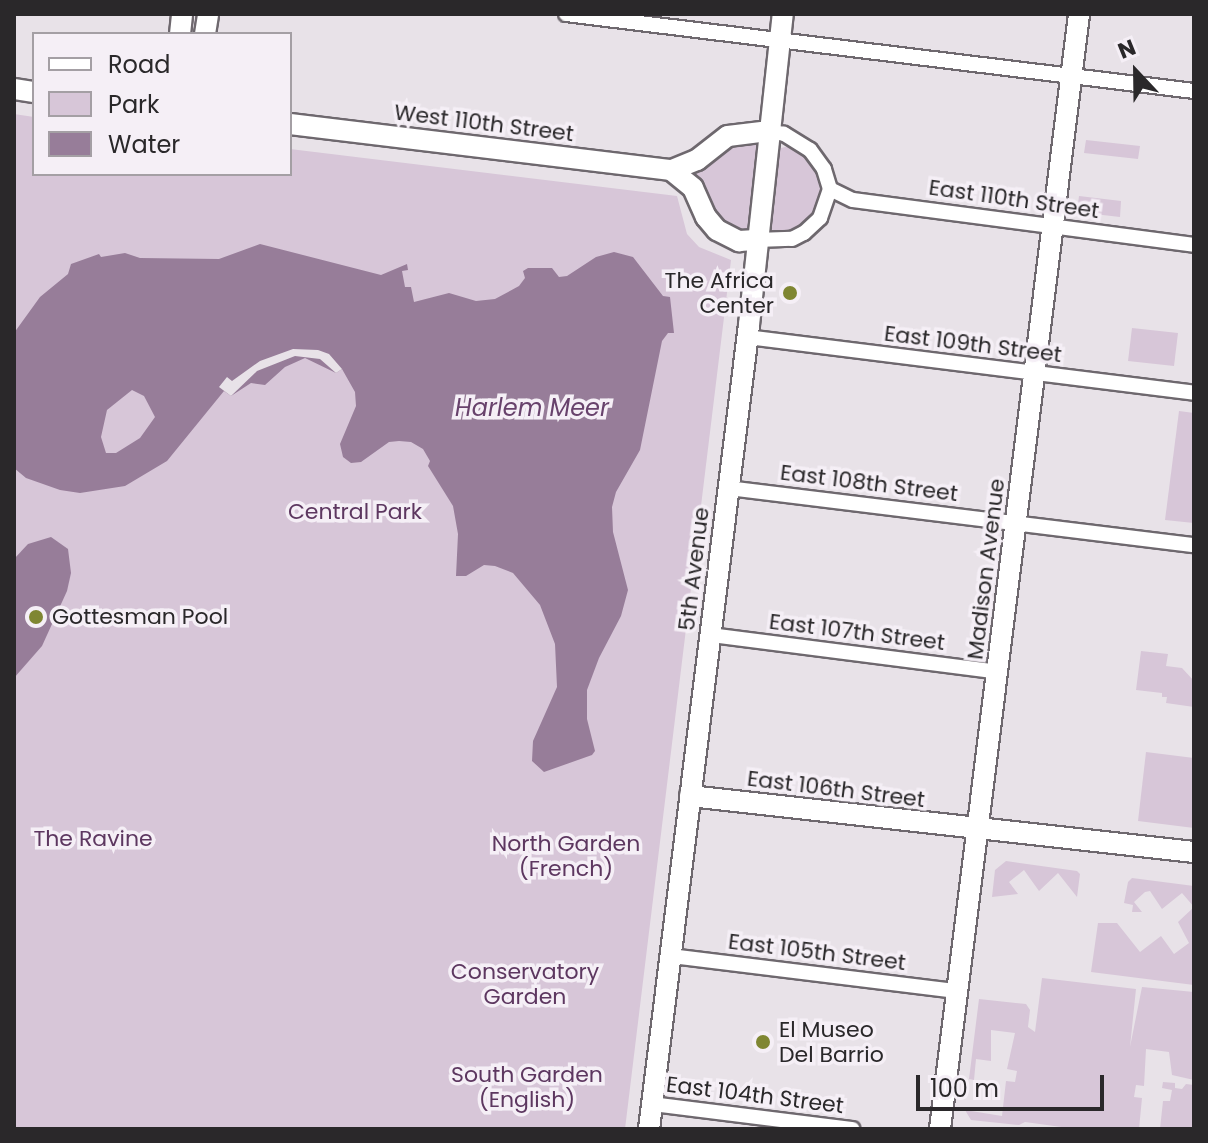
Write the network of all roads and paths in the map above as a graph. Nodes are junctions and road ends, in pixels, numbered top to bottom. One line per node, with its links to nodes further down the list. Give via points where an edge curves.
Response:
1 (566, 14): 4 (street)
2 (783, 14): 4 (main road, 5th Avenue)
3 (1079, 14): 5 (main road, Madison Avenue)
4 (779, 41): 5 (street); 8 (main road, 5th Avenue)
5 (1071, 76): 6 (street); 11 (main road, Madison Avenue)
6 (1194, 91)
7 (292, 124): 9 (main road, West 110th Street)
8 (768, 131): 9 (main road, via 728,136 697,160); 10 (street, via 810,150); 12 (main road, 5th Avenue)
9 (672, 170): 12 (main road, via 693,188 717,230 739,241)
10 (830, 189): 11 (street, East 110th Street, via 853,200); 12 (street, via 820,218 804,233 792,239)
11 (1052, 227): 13 (street, East 110th Street); 15 (main road, Madison Avenue)
12 (756, 240): 14 (main road, 5th Avenue)
13 (1194, 245)
14 (747, 337): 15 (street, East 109th Street); 17 (main road, 5th Avenue)
15 (1034, 374): 16 (street, East 109th Street); 18 (main road, Madison Avenue)
16 (1194, 393)
17 (728, 488): 18 (street, East 108th Street); 20 (main road, 5th Avenue)
18 (1016, 523): 19 (street, East 108th Street); 21 (main road, Madison Avenue)
19 (1194, 545)
20 (711, 635): 21 (street, East 107th Street); 22 (main road, 5th Avenue)
21 (998, 672): 23 (main road, Madison Avenue)
22 (690, 796): 23 (main road, East 106th Street); 26 (main road, 5th Avenue)
23 (978, 830): 24 (main road, East 106th Street, via 998,828); 25 (main road, East 106th Street, via 997,840); 27 (main road, Madison Avenue)
24 (1194, 852)
25 (1194, 864)
26 (671, 956): 27 (street, East 105th Street); 28 (main road, 5th Avenue)
27 (958, 991): 31 (main road, Madison Avenue)
28 (652, 1104): 29 (main road, 5th Avenue); 30 (street, East 104th Street)
29 (649, 1129)
30 (852, 1129)
31 (940, 1129)

